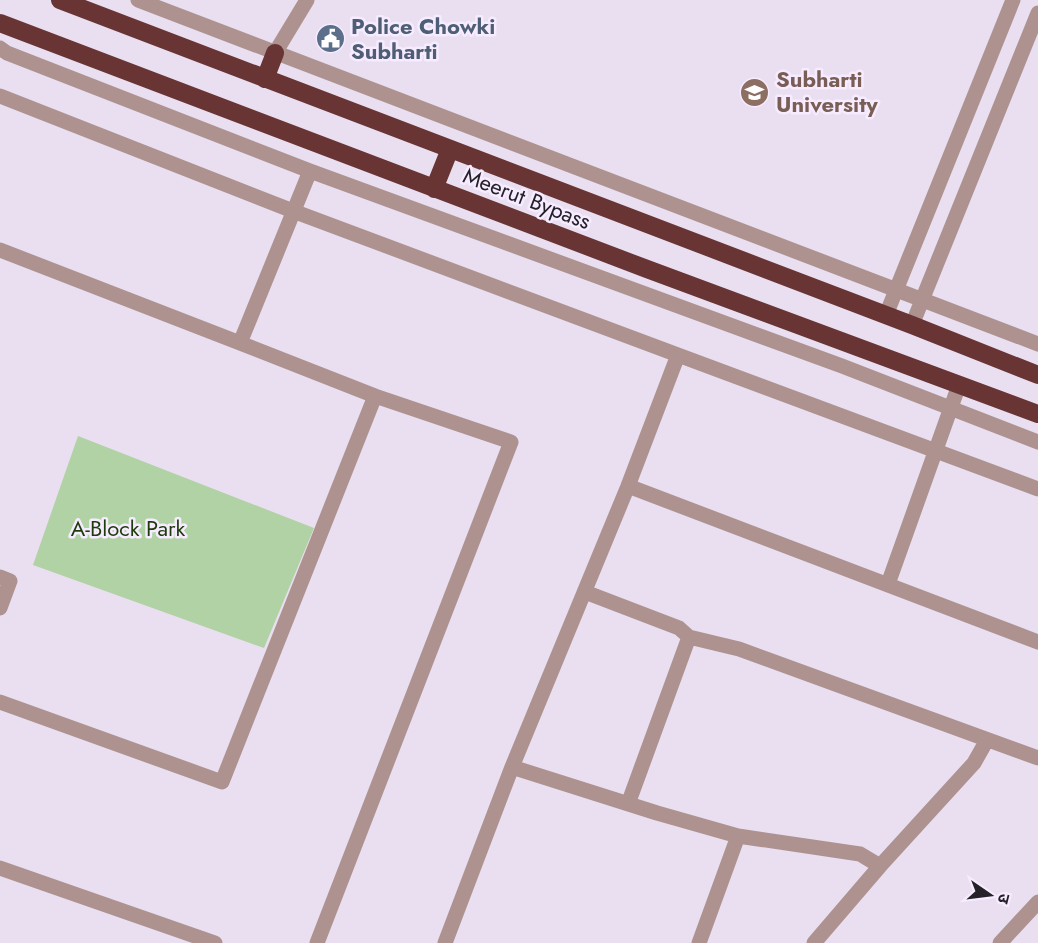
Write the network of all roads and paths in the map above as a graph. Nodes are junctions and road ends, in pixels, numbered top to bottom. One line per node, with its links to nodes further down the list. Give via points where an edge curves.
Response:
1 (60, 0): 11 (highway, Meerut Bypass)
2 (138, 0): 10 (street, Meerut Bypass)
3 (307, 0): 10 (street)
4 (1013, 0): 18 (street)
5 (1021, 0): 6 (street)
6 (1038, 6)
7 (1038, 13): 19 (street)
8 (0, 23): 15 (highway, Meerut Bypass)
9 (0, 48): 14 (street)
10 (275, 52): 11 (highway); 18 (street, Meerut Bypass)
11 (265, 79): 13 (highway, Meerut Bypass)
12 (0, 96): 16 (street)
13 (450, 149): 15 (highway); 20 (highway, Meerut Bypass)
14 (310, 171): 16 (street); 28 (street)
15 (434, 189): 26 (highway, Meerut Bypass)
16 (293, 211): 22 (street); 24 (street)
17 (0, 250): 22 (street)
18 (897, 290): 19 (street, Meerut Bypass); 20 (street)
19 (923, 300): 21 (street); 23 (street, Meerut Bypass)
20 (886, 315): 21 (highway, Meerut Bypass)
21 (912, 325): 25 (highway, Meerut Bypass)
22 (240, 343): 27 (street)
23 (1038, 344)
24 (678, 356): 31 (street); 32 (street)
25 (1038, 375)
26 (959, 385): 28 (street); 29 (highway, Meerut Bypass)
27 (375, 396): 40 (street, via 222,782); 50 (street, via 511,442)
28 (950, 408): 30 (street); 31 (street)
29 (1038, 414)
30 (1038, 441)
31 (935, 451): 33 (street); 35 (street)
32 (628, 486): 35 (street); 36 (street)
33 (1038, 489)
34 (0, 577): 37 (street, via 10,581)
35 (888, 584): 39 (street)
36 (585, 592): 38 (street, via 679,628); 43 (street)
37 (0, 608)
38 (689, 637): 41 (street, via 739,649); 44 (street)
39 (1038, 642)
40 (0, 702)
41 (987, 740): 42 (street); 46 (street, via 974,763)
42 (1038, 758)
43 (512, 767): 44 (street); 51 (street)
44 (628, 804): 45 (street)
45 (738, 836): 46 (street, via 860,854); 52 (street)
46 (880, 866): 53 (street)
47 (0, 868): 49 (street)
48 (1038, 902): 54 (street)
49 (215, 943)
50 (317, 943)
51 (445, 943)
52 (699, 943)
53 (814, 943)
54 (1000, 943)

